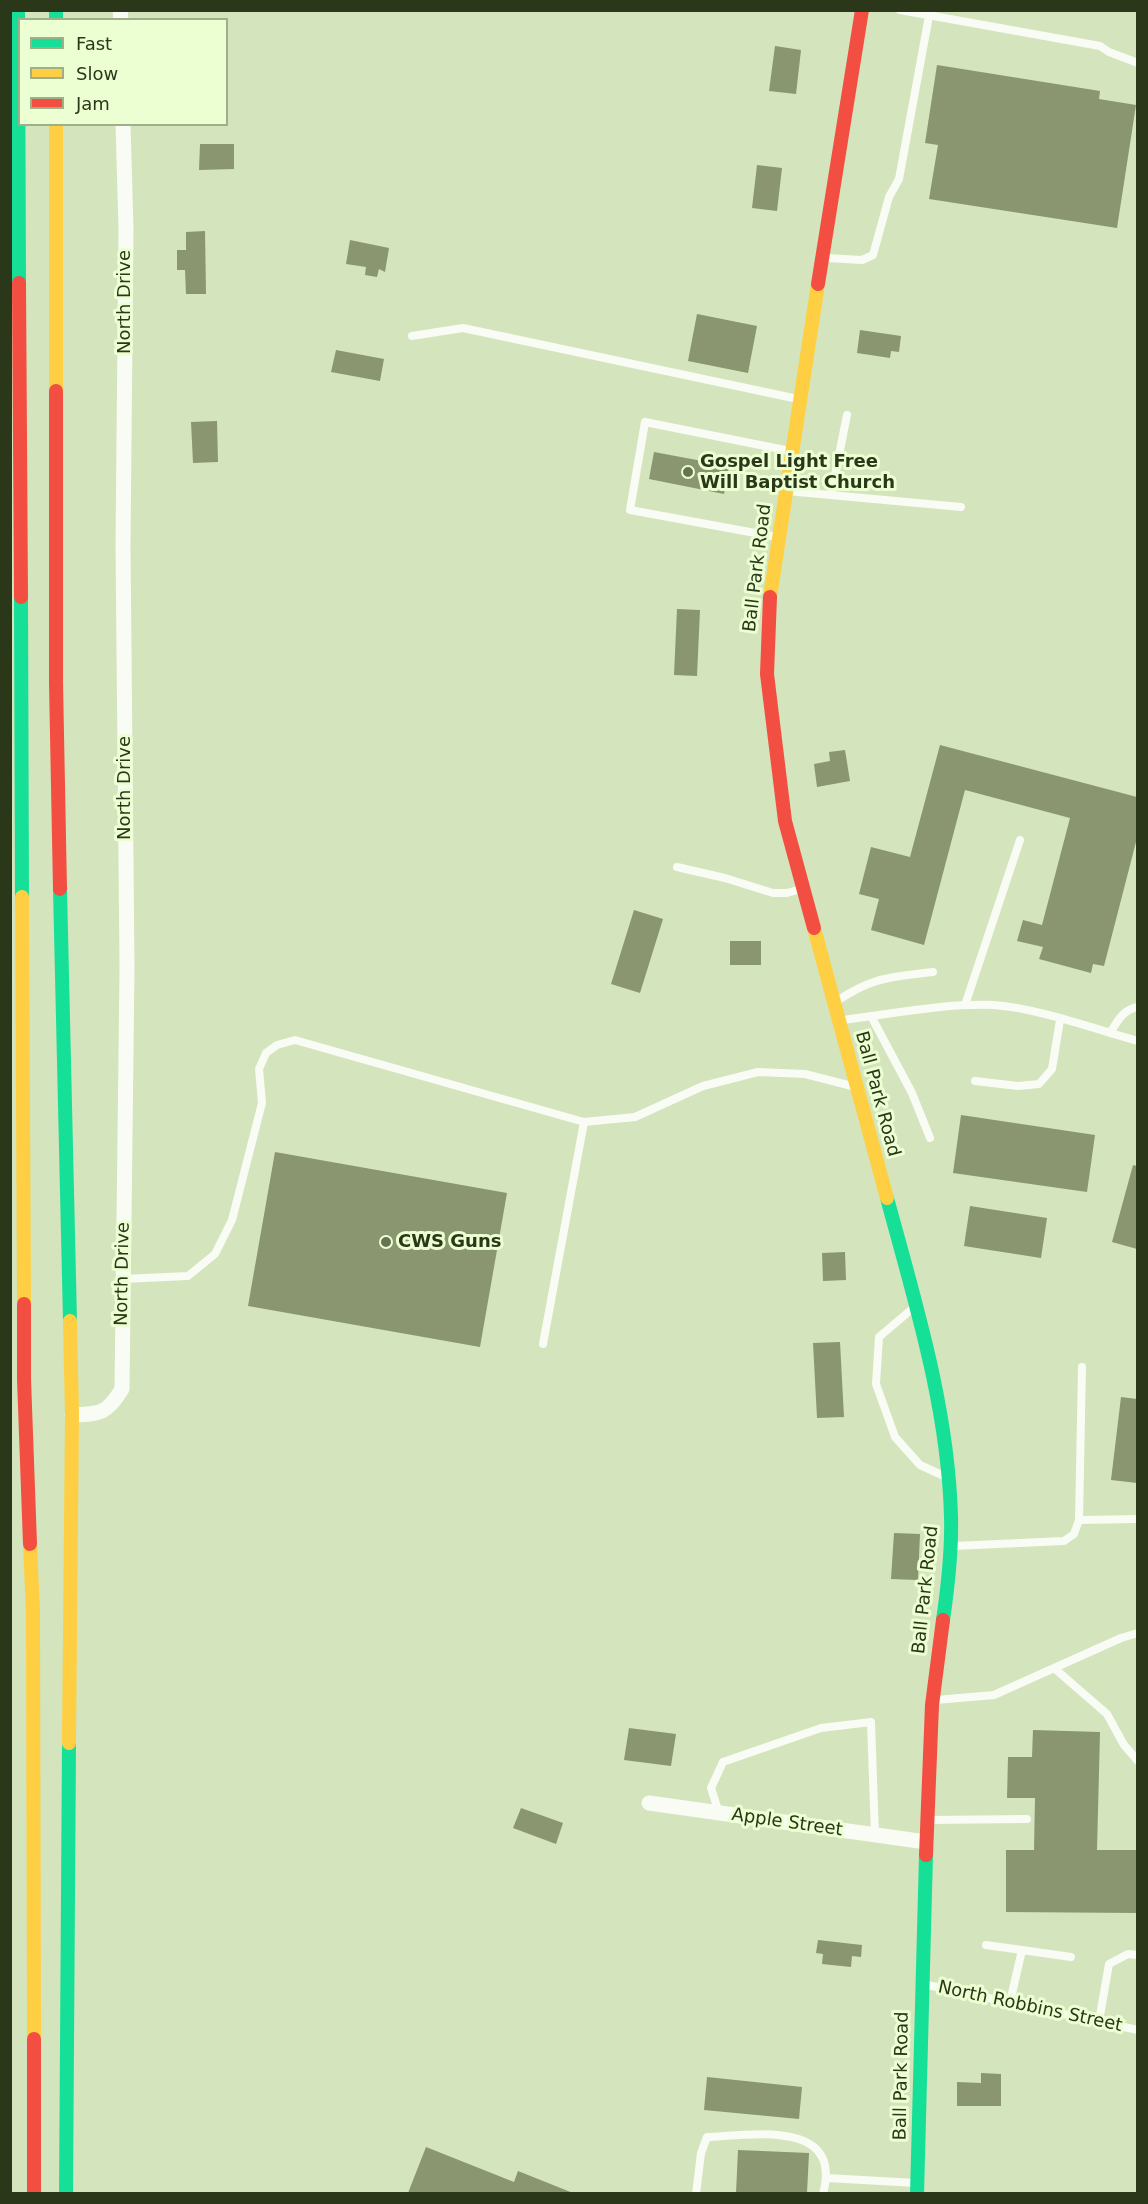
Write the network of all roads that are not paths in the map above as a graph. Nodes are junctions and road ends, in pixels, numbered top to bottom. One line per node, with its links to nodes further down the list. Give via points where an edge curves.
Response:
1 (18, 10): 37 (main road)
2 (862, 10): 8 (main road, Ball Park Road)
3 (900, 10): 4 (lane)
4 (929, 16): 5 (lane, via 1100,46); 8 (lane, via 899,179 889,197 873,255 862,260)
5 (1137, 63)
6 (56, 126): 38 (main road, via 56,695)
7 (123, 126): 33 (street, North Drive, via 127,967)
8 (822, 258): 10 (main road, Ball Park Road)
9 (412, 336): 10 (lane, via 462,327)
10 (800, 399): 12 (main road, Ball Park Road)
11 (847, 415): 14 (lane)
12 (792, 451): 13 (main road, Ball Park Road); 16 (lane, via 645,422 630,510)
13 (786, 491): 14 (lane); 16 (main road, Ball Park Road)
14 (831, 495): 15 (lane)
15 (961, 507)
16 (779, 537): 19 (main road, Ball Park Road, via 768,608 767,674 785,821)
17 (1020, 840): 22 (lane)
18 (677, 867): 19 (lane, via 772,893)
19 (803, 889): 21 (main road, Ball Park Road)
20 (933, 972): 21 (lane, via 884,977)
21 (833, 1004): 26 (main road, Ball Park Road)
22 (965, 1005): 24 (lane); 25 (lane, via 996,1005)
23 (1137, 1007): 27 (lane, via 1120,1017)
24 (872, 1016): 26 (lane); 32 (lane, via 912,1093)
25 (1060, 1020): 27 (lane); 29 (lane, via 1052,1068 1040,1084)
26 (838, 1021): 30 (main road, Ball Park Road)
27 (1110, 1033): 28 (lane)
28 (1137, 1041)
29 (975, 1082)
30 (856, 1087): 31 (lane, via 805,1074 758,1072 703,1086 635,1117); 34 (main road, Ball Park Road)
31 (584, 1122): 33 (lane, via 295,1040 277,1045 266,1053 259,1069 262,1103 232,1220 214,1254 188,1276); 35 (lane)
32 (930, 1138)
33 (123, 1279): 38 (street, North Drive, via 122,1389 112,1405 100,1414)
34 (916, 1306): 39 (main road, Ball Park Road, via 932,1372); 39 (lane, via 879,1337 876,1384 895,1437 920,1465)
35 (543, 1344)
36 (1082, 1367): 41 (lane)
37 (17, 1379): 63 (main road, via 33,1613)
38 (72, 1415): 64 (main road)
39 (948, 1478): 42 (main road, Ball Park Road)
40 (1137, 1519): 41 (lane)
41 (1079, 1520): 42 (lane, via 1074,1534 1064,1541)
42 (950, 1546): 45 (main road, Ball Park Road)
43 (1137, 1633): 44 (lane)
44 (1054, 1668): 45 (lane, via 994,1695); 46 (lane, via 1107,1714)
45 (932, 1701): 50 (main road, Ball Park Road)
46 (1137, 1761)
47 (649, 1803): 48 (street, Apple Street)
48 (719, 1813): 51 (street, Apple Street); 51 (lane, via 711,1788 723,1762 821,1728 871,1722)
49 (1027, 1819): 50 (lane)
50 (927, 1820): 52 (main road, Ball Park Road)
51 (874, 1835): 52 (street, Apple Street)
52 (926, 1842): 57 (main road, Ball Park Road)
53 (986, 1945): 54 (lane)
54 (1022, 1950): 56 (lane); 58 (lane)
55 (1137, 1955): 59 (lane, via 1128,1954 1109,1964)
56 (1071, 1957)
57 (922, 1984): 58 (lane, North Robbins Street); 62 (main road, Ball Park Road)
58 (1010, 2002): 59 (lane, North Robbins Street)
59 (1099, 2021): 60 (lane, North Robbins Street)
60 (1137, 2030)
61 (827, 2178): 62 (lane); 65 (lane, via 825,2158 813,2145 779,2134 707,2137); 66 (lane)
62 (917, 2188)
63 (34, 2193)
64 (66, 2193)
65 (696, 2193)
66 (824, 2193)

